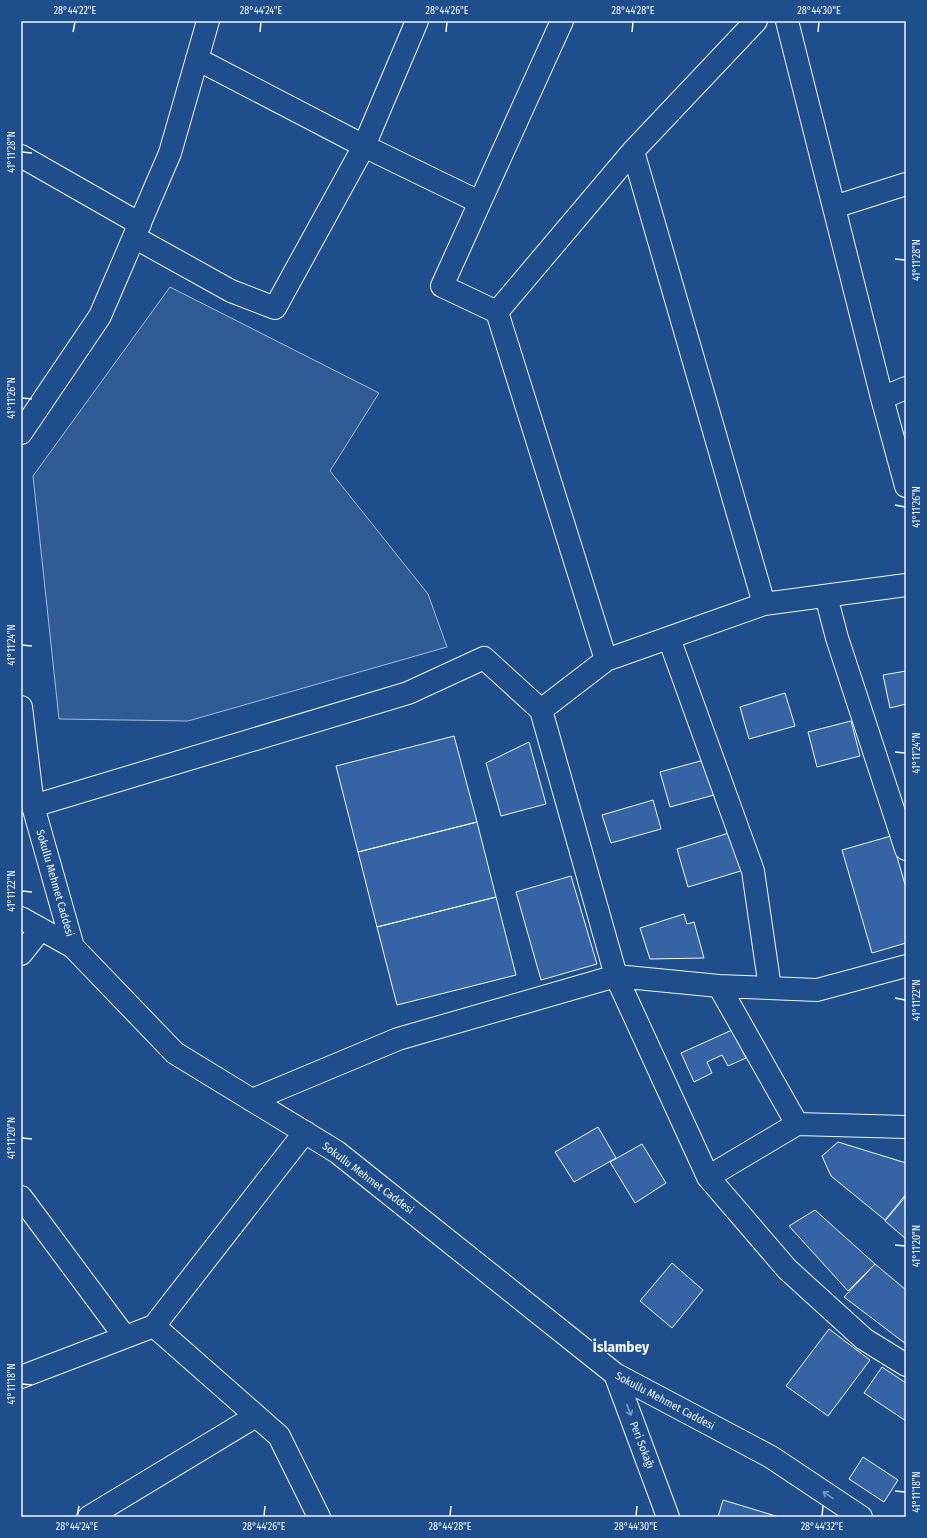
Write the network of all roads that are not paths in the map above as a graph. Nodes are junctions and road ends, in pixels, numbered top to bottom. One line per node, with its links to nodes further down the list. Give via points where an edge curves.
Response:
1 (208, 21): 6 (street)
2 (417, 21): 7 (street)
3 (562, 21): 11 (street)
4 (756, 21): 8 (street)
5 (787, 21): 12 (street)
6 (197, 59): 7 (street); 13 (street, via 170,153)
7 (364, 146): 11 (street); 13 (street, via 275,308 231,291)
8 (633, 151): 14 (street); 21 (street)
9 (21, 156): 13 (street)
10 (906, 184): 12 (street)
11 (479, 202): 14 (street, via 442,286)
12 (834, 207): 16 (street)
13 (137, 231): 17 (street, via 100,316)
14 (497, 312): 23 (street)
15 (906, 388): 16 (street)
16 (882, 398): 18 (street)
17 (21, 432)
18 (906, 486)
19 (906, 585): 20 (street)
20 (826, 596): 21 (street); 27 (street, via 837,638)
21 (764, 604): 22 (street)
22 (669, 638): 23 (street); 35 (street, via 753,871)
23 (606, 660): 25 (street)
24 (21, 707): 26 (street, Sokullu Mehmet Caddesi)
25 (541, 710): 26 (street, via 484,658 408,692); 33 (street)
26 (33, 806): 30 (street, Sokullu Mehmet Caddesi)
27 (906, 849)
28 (21, 918): 29 (street)
29 (41, 929): 30 (street); 31 (street)
30 (73, 947): 36 (street, Sokullu Mehmet Caddesi, via 175,1053)
31 (21, 954)
32 (906, 966): 35 (street, via 817,990)
33 (616, 976): 34 (street); 36 (street, via 398,1039); 40 (street)
34 (719, 986): 35 (street); 37 (street)
35 (770, 988)
36 (252, 1100): 39 (street, Sokullu Mehmet Caddesi)
37 (797, 1124): 38 (street); 40 (street)
38 (906, 1127)
39 (305, 1132): 42 (street); 45 (street, Sokullu Mehmet Caddesi, via 337,1152)
40 (708, 1177): 44 (street, via 787,1269 864,1340)
41 (21, 1197): 43 (street)
42 (154, 1326): 43 (street); 47 (street)
43 (125, 1337): 46 (street)
44 (906, 1365)
45 (615, 1374): 48 (street, Peri Sokağı, one-way to 48); 51 (street, Sokullu Mehmet Caddesi, one-way to 45, via 771,1457)
46 (21, 1377)
47 (256, 1416): 49 (street); 50 (street, via 279,1436)
48 (663, 1515)
49 (89, 1517)
50 (319, 1517)
51 (861, 1517)

